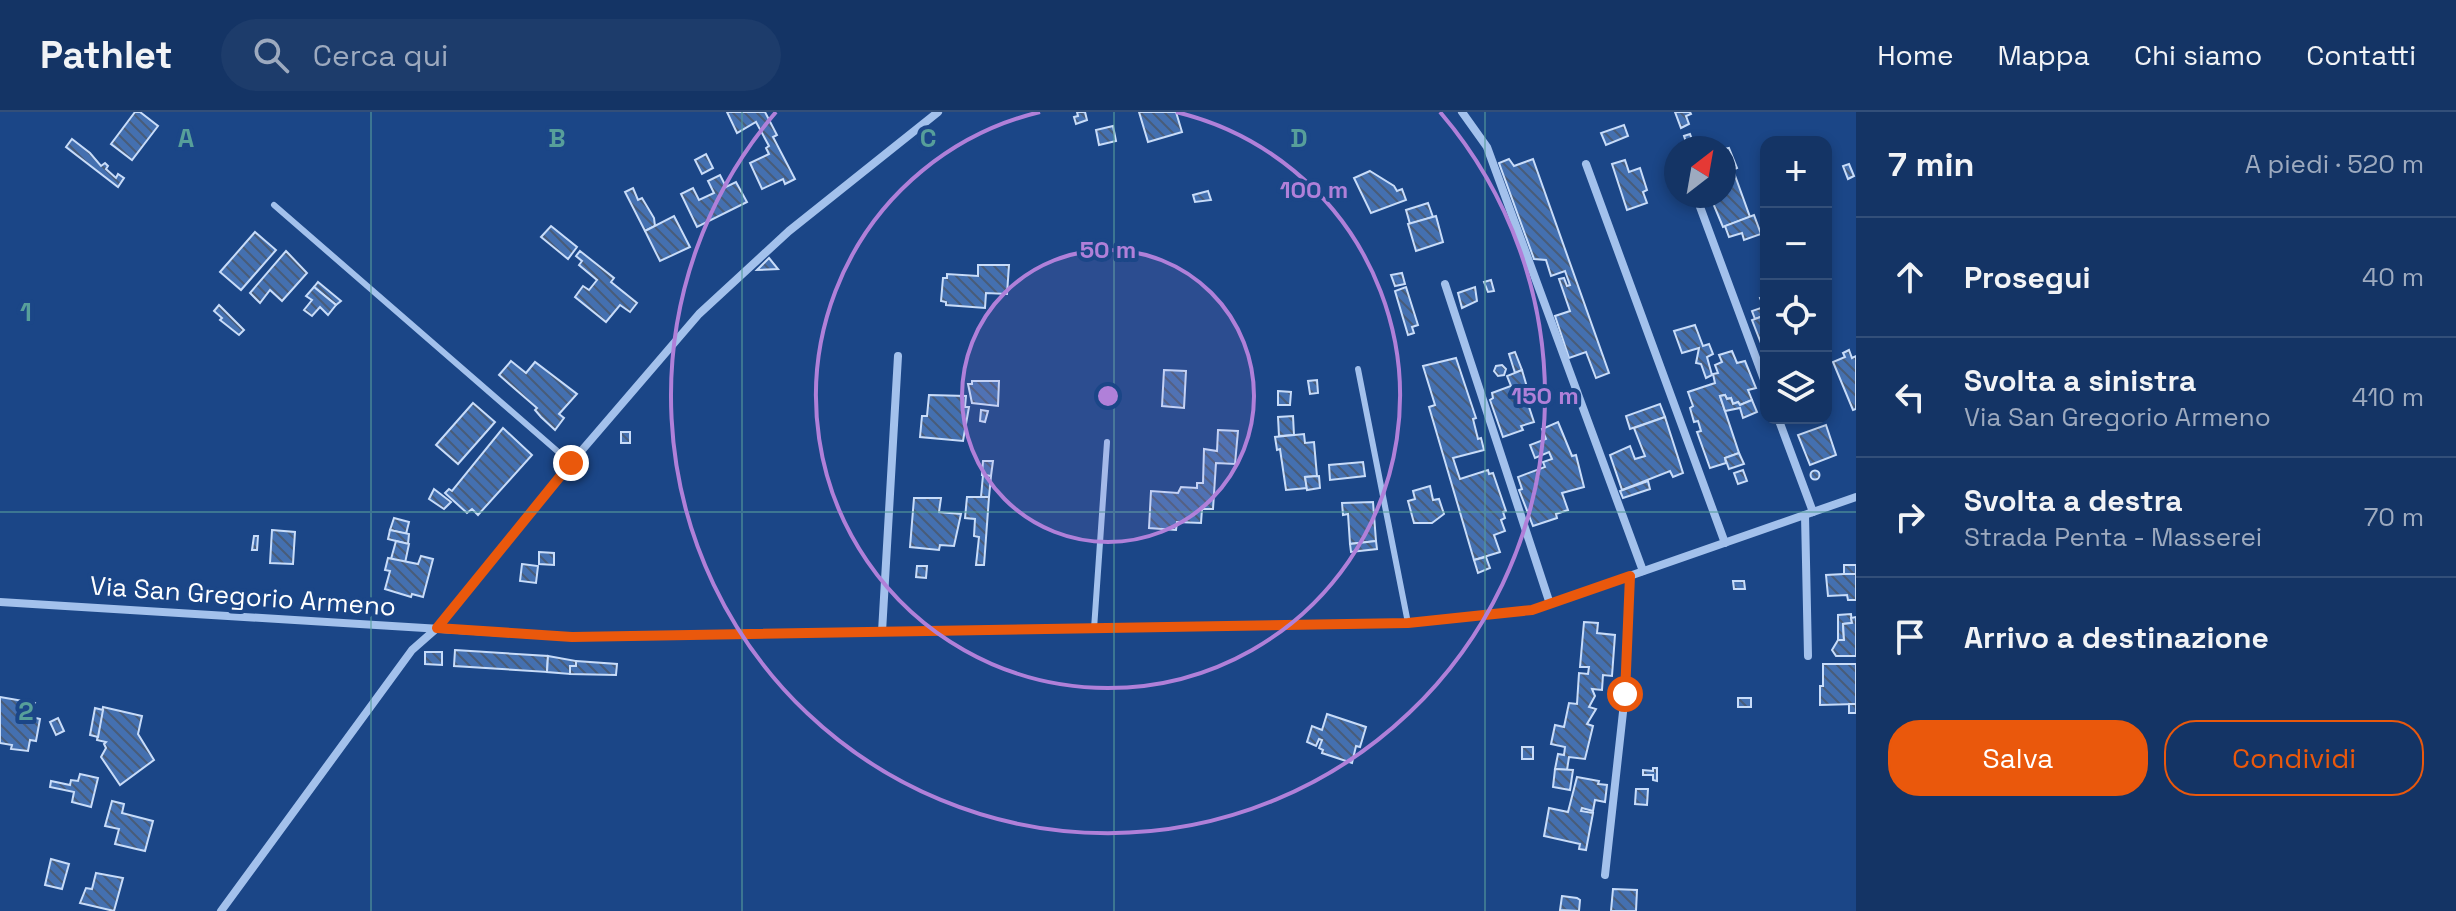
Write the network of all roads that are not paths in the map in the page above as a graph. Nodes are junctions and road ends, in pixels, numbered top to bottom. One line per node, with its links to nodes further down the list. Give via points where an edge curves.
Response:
1 (938, 112): 12 (street, via 789,231 699,314)
2 (1462, 112): 16 (street, via 1487,147)
3 (1586, 164): 15 (street)
4 (274, 205): 12 (lane)
5 (1700, 208): 9 (street)
6 (1445, 284): 19 (street)
7 (898, 356): 23 (street)
8 (1358, 369): 20 (lane)
9 (1760, 369)
10 (1780, 424): 14 (street)
11 (1107, 442): 22 (lane)
12 (571, 463): 21 (street)
13 (1856, 497): 14 (street, Via San Gregorio Armeno)
14 (1809, 513): 15 (street, Via San Gregorio Armeno); 24 (street)
15 (1725, 543): 16 (street, Via San Gregorio Armeno)
16 (1643, 571): 17 (street, Via San Gregorio Armeno)
17 (1630, 576): 19 (street, Via San Gregorio Armeno); 25 (street, via 1625,694)
18 (0, 602): 21 (street, Via San Gregorio Armeno)
19 (1550, 604): 20 (street, Via San Gregorio Armeno, via 1504,615)
20 (1408, 623): 22 (street, Via San Gregorio Armeno)
21 (437, 628): 23 (street, Via San Gregorio Armeno, via 572,637); 26 (street, via 412,650)
22 (1094, 629): 23 (street, Via San Gregorio Armeno)
23 (882, 632)
24 (1808, 656)
25 (1605, 875)
26 (221, 911)

